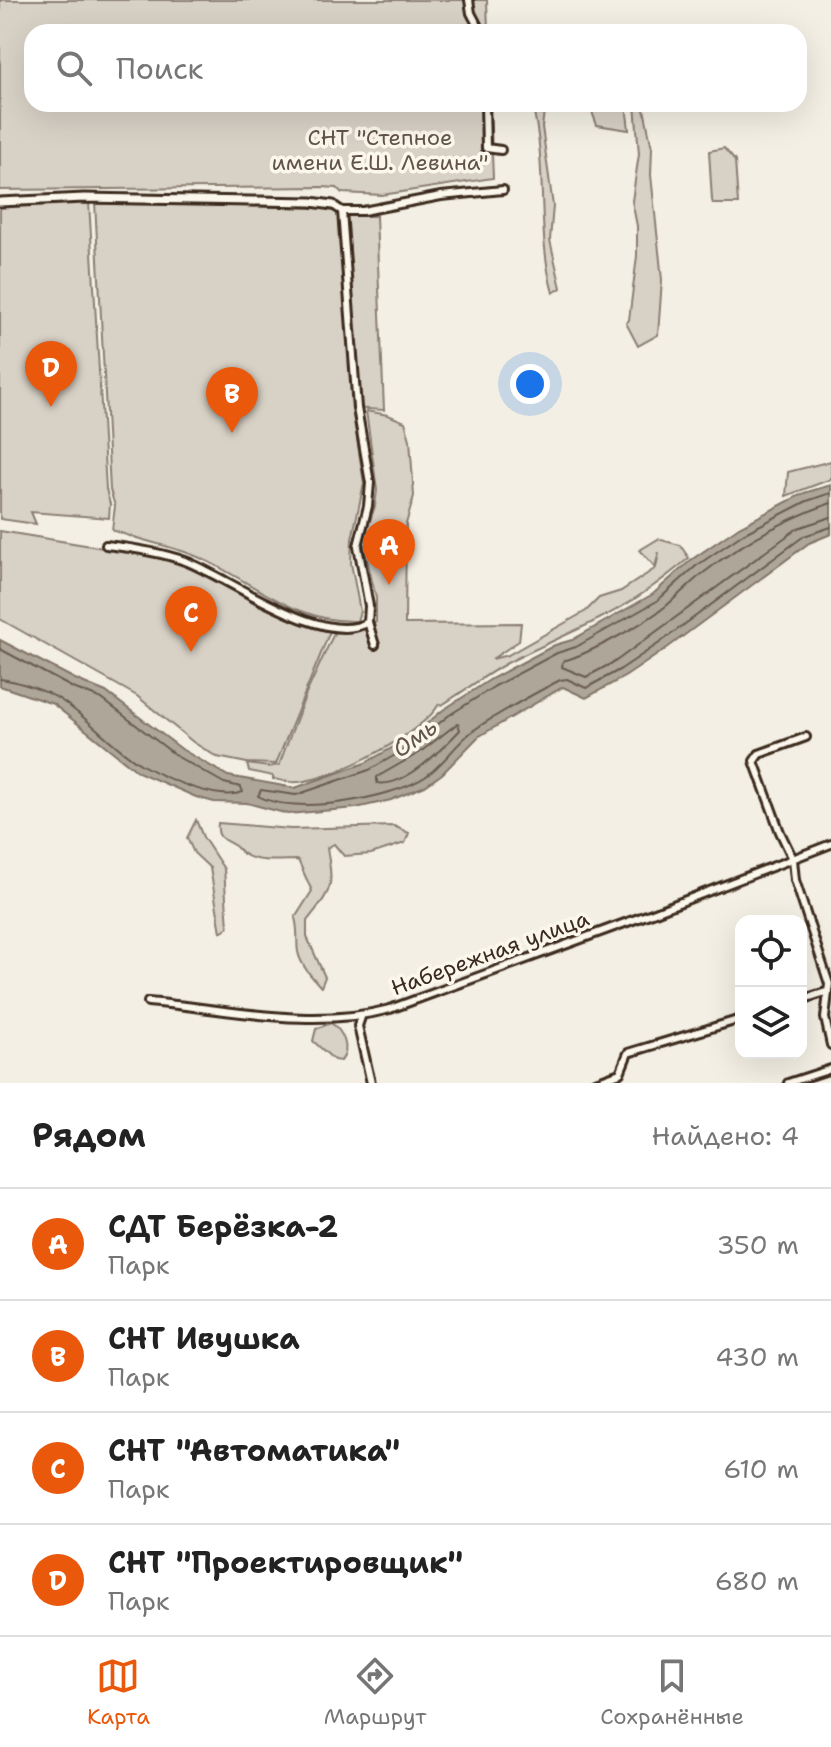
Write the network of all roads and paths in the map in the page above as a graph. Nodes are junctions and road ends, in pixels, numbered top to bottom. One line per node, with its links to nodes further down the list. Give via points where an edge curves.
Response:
1 (469, 0): 2 (street)
2 (477, 24)
3 (485, 112): 4 (street, via 486,148)
4 (501, 150)
5 (503, 190): 8 (street)
6 (0, 202): 7 (street, via 92,198)
7 (333, 205): 8 (street)
8 (342, 211): 10 (street, via 357,408 370,483 358,546)
9 (106, 545): 10 (street, via 185,561 292,615 334,627)
10 (368, 622): 11 (street)
11 (375, 645)
12 (806, 737): 14 (street, via 759,754 754,761)
13 (831, 844): 14 (street, Набережная улица)
14 (793, 859): 15 (street); 18 (street, Набережная улица)
15 (829, 991): 16 (street); 20 (street, via 825,1018)
16 (807, 998)
17 (148, 1002): 18 (street, Набережная улица, via 311,1020)
18 (361, 1017): 22 (street, via 358,1026)
19 (735, 1021): 23 (street, via 628,1053 620,1073)
20 (831, 1045)
21 (831, 1069): 24 (street)
22 (371, 1083)
23 (593, 1083)
24 (788, 1083)

